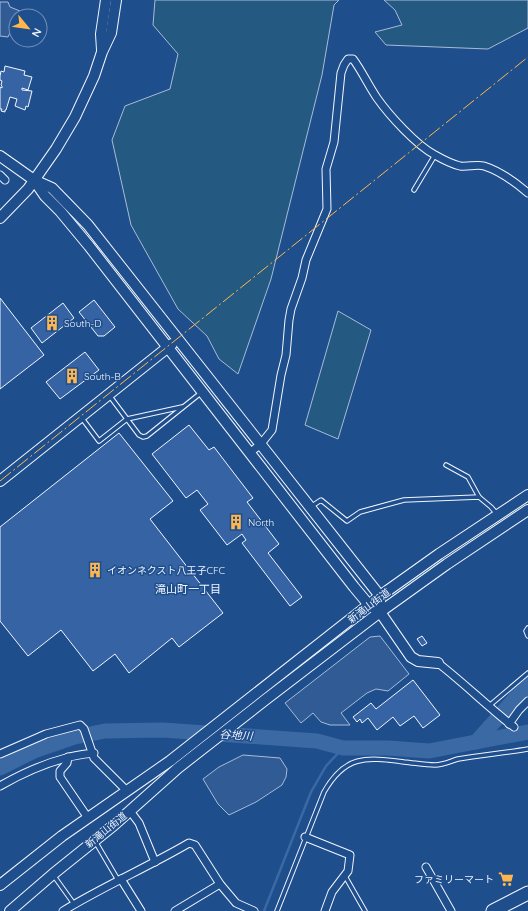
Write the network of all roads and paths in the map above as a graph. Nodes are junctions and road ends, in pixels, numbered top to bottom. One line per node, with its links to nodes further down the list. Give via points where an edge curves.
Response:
1 (106, 0): 3 (street, via 101,34)
2 (116, 0): 3 (street, via 111,33)
3 (102, 52): 6 (street, via 75,118)
4 (435, 155): 7 (lane); 8 (street, via 460,166 483,166 494,170); 17 (street, via 421,146 396,121 378,99 353,59 348,59 341,73 334,142 326,169 326,209 306,260 291,309 286,355 272,430)
5 (0, 156): 6 (street)
6 (34, 180): 9 (street); 10 (street, via 52,188 77,212); 11 (street, via 90,246)
7 (414, 190)
8 (528, 193)
9 (0, 218)
10 (178, 339): 11 (street); 17 (street)
11 (168, 347): 12 (street); 13 (street)
12 (203, 392): 14 (lane); 18 (street)
13 (108, 395): 15 (street); 16 (lane)
14 (184, 407): 16 (lane); 16 (lane, via 143,437)
15 (80, 416): 16 (lane, via 100,441); 20 (street)
16 (127, 419)
17 (260, 445): 18 (street); 23 (street)
18 (249, 453): 27 (street)
19 (446, 465): 22 (lane, via 468,477)
20 (0, 481)
21 (528, 495): 25 (street, 新滝山街道)
22 (479, 497): 23 (lane, via 404,500 360,512 347,521 321,500); 25 (lane)
23 (310, 508): 26 (street)
24 (528, 510): 28 (street, 新滝山街道)
25 (498, 515): 26 (street, 新滝山街道)
26 (380, 596): 27 (street, 新滝山街道); 28 (street)
27 (369, 604): 28 (street); 40 (street, 新滝山街道, via 184,750)
28 (380, 612): 31 (street, via 414,660); 41 (street, 新滝山街道, via 233,724)
29 (528, 628): 30 (lane)
30 (528, 636)
31 (438, 663): 34 (street)
32 (528, 673): 34 (lane)
33 (528, 701): 34 (street, via 508,724)
34 (491, 708)
35 (528, 749): 43 (lane, via 458,759 437,765 384,760 352,763 330,781)
36 (93, 752): 37 (street, via 80,725 46,734); 38 (street); 40 (street, via 94,758)
37 (0, 754)
38 (68, 757): 39 (street, via 32,770); 42 (street, via 60,776)
39 (0, 786)
40 (127, 791): 42 (street, 新滝山街道)
41 (130, 811): 44 (street, 新滝山街道); 45 (street, via 139,823)
42 (88, 818): 51 (street, 新滝山街道)
43 (305, 837): 48 (street, via 350,855); 59 (lane)
44 (94, 840): 47 (street, 新滝山街道); 49 (lane)
45 (155, 862): 49 (street); 50 (street, via 189,843 195,845)
46 (426, 867): 62 (street)
47 (53, 874): 53 (lane); 54 (street, 新滝山街道)
48 (345, 876): 60 (street, via 332,892); 61 (lane)
49 (119, 880): 53 (street); 56 (street)
50 (220, 884): 57 (street); 58 (street, via 236,903)
51 (0, 885)
52 (528, 893): 63 (highway)
53 (74, 904): 55 (street)
54 (10, 911)
55 (63, 911)
56 (141, 911)
57 (175, 911)
58 (254, 911)
59 (277, 911)
60 (325, 911)
61 (365, 911)
62 (450, 911)
63 (493, 911)

